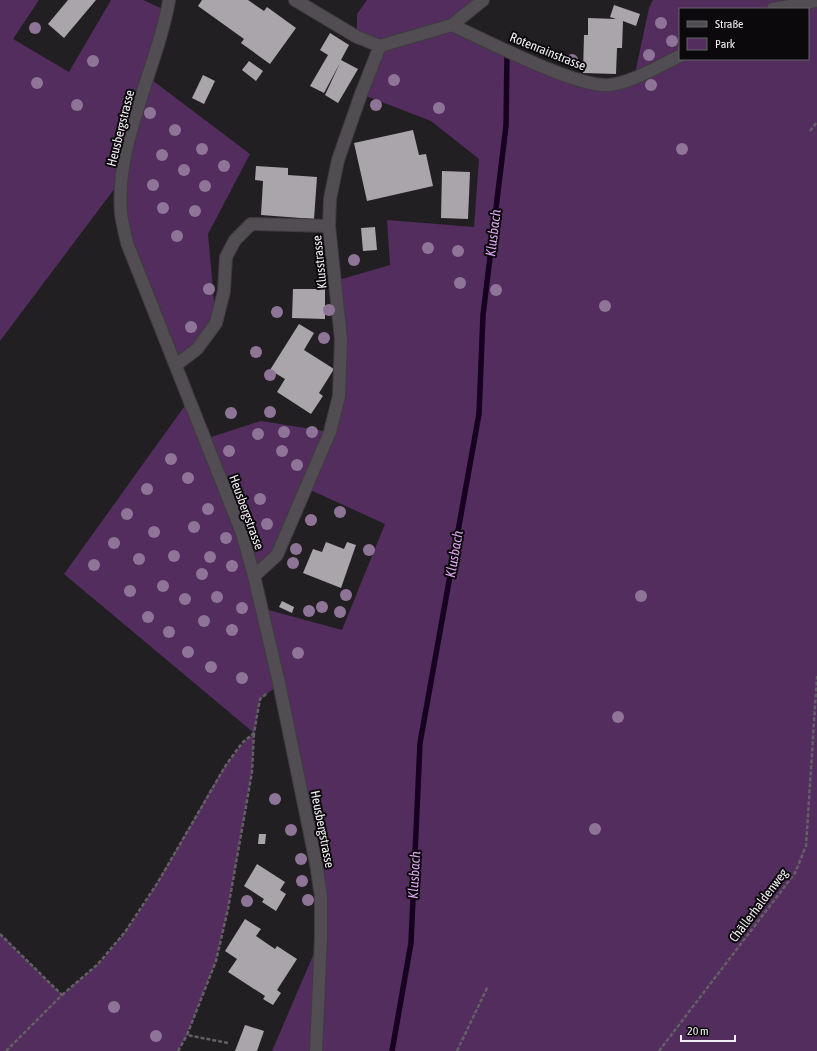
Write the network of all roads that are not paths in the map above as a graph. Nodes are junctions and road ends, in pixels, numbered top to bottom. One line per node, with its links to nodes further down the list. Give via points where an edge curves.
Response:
1 (168, 0): 10 (street, Heusbergstrasse, via 159,43 126,153 121,180 121,214 127,243)
2 (295, 0): 7 (street, via 357,37)
3 (483, 0): 6 (street)
4 (817, 1): 5 (street)
5 (778, 8)
6 (452, 25): 7 (street); 8 (street, Rotenrainstrasse, via 563,74 582,81 608,85 634,78)
7 (380, 46): 9 (street, Klusstrasse, via 338,160 330,199)
8 (679, 56)
9 (329, 226): 10 (street, via 251,224 235,240 226,257 224,290 216,322 197,349); 11 (street, Klusstrasse, via 341,339 339,396 330,432 277,555)
10 (176, 365): 11 (street, Heusbergstrasse, via 242,533)
11 (254, 576): 12 (street, Heusbergstrasse, via 308,820 321,897)
12 (316, 1051)

